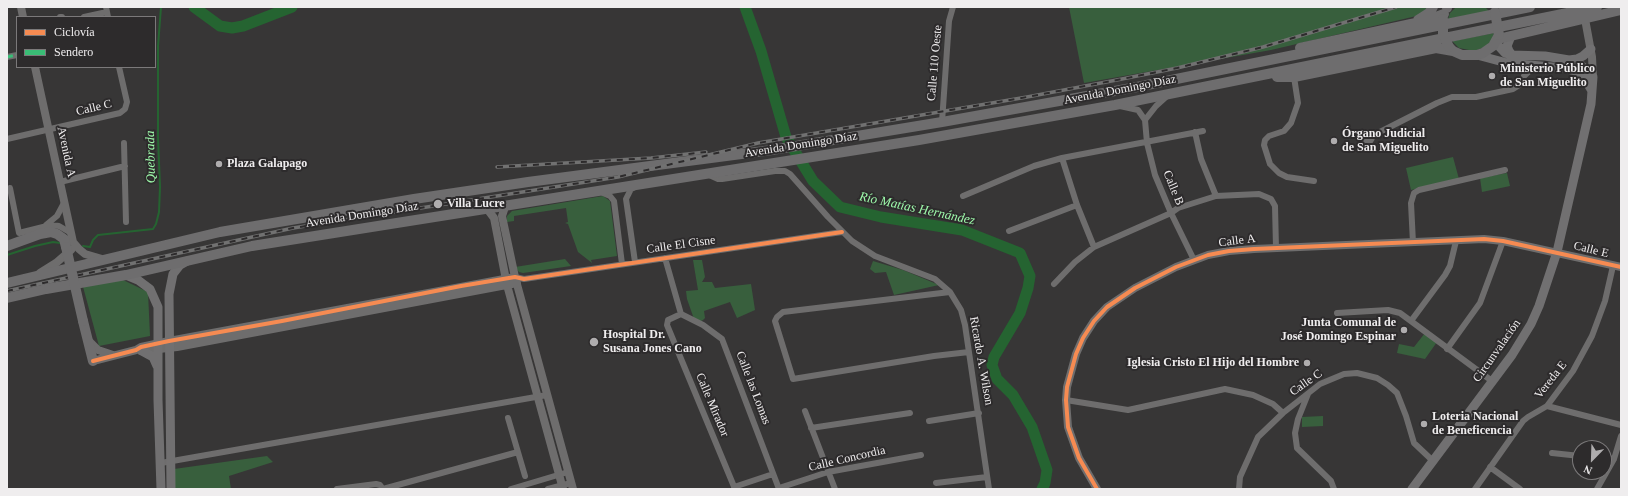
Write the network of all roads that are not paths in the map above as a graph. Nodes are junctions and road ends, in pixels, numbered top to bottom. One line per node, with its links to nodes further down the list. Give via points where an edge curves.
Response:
1 (953, 7): 31 (street, Calle 110 Oeste, via 949,21)
2 (1433, 7): 11 (main road, via 1425,16)
3 (1530, 7): 22 (main road, Avenida Domingo Díaz)
4 (1597, 7): 26 (main road, Avenida Domingo Díaz)
5 (1494, 9): 13 (main road, bridge)
6 (1621, 10): 10 (main road)
7 (1446, 11): 11 (main road, via 1425,21); 14 (main road, bridge, via 1443,34)
8 (107, 12): 9 (street)
9 (89, 16)
10 (1585, 18): 12 (main road); 15 (street, Circunvalación)
11 (1409, 24): 22 (main road, via 1253,59)
12 (1511, 36): 13 (main road); 17 (main road, via 1507,46)
13 (1498, 39): 16 (main road, via 1489,50); 17 (main road)
14 (1451, 49): 16 (main road, via 1462,55); 24 (main road, via 1436,48)
15 (1591, 49): 18 (main road, via 1583,56); 25 (street, Circunvalación)
16 (1477, 55): 17 (main road, via 1485,59)
17 (1513, 60): 18 (main road, via 1545,56); 19 (main road); 23 (street)
18 (1569, 60): 25 (main road, via 1581,66)
19 (1536, 66): 23 (street); 27 (main road, via 1575,71 1586,81)
20 (35, 68): 32 (street, Avenida A)
21 (119, 68): 32 (street, Calle C, via 127,102 125,109 120,113)
22 (1219, 71): 31 (main road, Avenida Domingo Díaz)
23 (1524, 76): 35 (street, via 1520,84 1513,89 1476,97 1452,97)
24 (1294, 77): 26 (main road); 43 (street, via 1298,103 1291,123 1284,131 1268,136 1264,145 1270,164 1279,174)
25 (1593, 77): 27 (main road, Circunvalación)
26 (1253, 78): 28 (main road, Avenida Domingo Díaz)
27 (1592, 92): 66 (main road, Circunvalación, via 1586,130)
28 (1169, 95): 29 (main road, Avenida Domingo Díaz); 30 (street, via 1156,106)
29 (1115, 105): 30 (street, via 1138,110); 42 (main road, Avenida Domingo Díaz, via 919,140)
30 (1146, 120): 38 (street, Calle B)
31 (942, 122): 68 (main road, Avenida Domingo Díaz, via 772,150 528,182 321,213 220,232)
32 (49, 128): 36 (street); 44 (street, Avenida A)
33 (1203, 131): 34 (street)
34 (1195, 132): 38 (street); 49 (street, via 1201,159)
35 (1372, 136)
36 (7, 139)
37 (124, 142): 40 (street)
38 (1147, 143): 39 (street); 54 (street, Calle B, via 1155,176)
39 (1062, 158): 48 (street, via 1034,166); 52 (street)
40 (125, 166): 44 (street); 55 (street)
41 (1505, 170): 62 (street, via 1419,190 1411,202)
42 (706, 173): 45 (main road, Avenida Domingo Díaz); 58 (street, Ricardo A. Wilson, via 722,179 785,171)
43 (1314, 181)
44 (60, 182): 50 (street, Avenida A)
45 (640, 184): 47 (main road, Avenida Domingo Díaz); 71 (street, via 631,189 626,200)
46 (10, 188): 56 (street, via 19,233)
47 (595, 191): 51 (main road, Avenida Domingo Díaz); 72 (street, via 605,192 614,201)
48 (963, 196)
49 (1216, 196): 54 (street, via 1178,208); 65 (street, via 1259,194 1273,201)
50 (65, 201): 56 (street, via 57,216); 59 (street, Avenida A)
51 (510, 205): 53 (main road, Avenida Domingo Díaz); 76 (street, via 505,208 502,216)
52 (1077, 205): 57 (street); 64 (street)
53 (481, 209): 69 (main road, Avenida Domingo Díaz, via 252,246); 77 (street, via 488,210 494,218)
54 (1171, 213): 64 (street); 70 (street, Calle B)
55 (126, 222)
56 (44, 226): 59 (street, via 59,226)
57 (1009, 231)
58 (842, 232): 67 (street, Calle El Cisne); 80 (street, Ricardo A. Wilson, via 863,249 935,280)
59 (71, 241): 63 (main road, via 51,232); 68 (street, via 85,254); 75 (street, via 70,252); 85 (main road, bridge)
60 (1456, 241): 61 (street, Calle A); 62 (street, Calle A); 84 (street, via 1446,275)
61 (1503, 241): 66 (street, Calle A); 88 (street, via 1480,303)
62 (1413, 242): 65 (street, Calle A)
63 (7, 246)
64 (1094, 246): 79 (street)
65 (1276, 248): 70 (street, Calle A, via 1229,251)
66 (1557, 252): 73 (street, Calle E); 94 (main road, Circunvalación, via 1531,324)
67 (665, 258): 71 (street, Calle El Cisne); 83 (street)
68 (102, 259): 75 (main road, Avenida Domingo Díaz)
69 (188, 260): 74 (main road, Avenida Domingo Díaz); 86 (main road, via 173,274 170,284)
70 (1194, 260): 97 (street, Calle A, via 1153,277 1107,307 1094,321 1083,338 1070,370)
71 (635, 262): 72 (street, Calle El Cisne)
72 (622, 264): 76 (street, Calle El Cisne)
73 (1617, 266): 98 (street, Vereda E, via 1592,336 1573,371)
74 (126, 275): 81 (main road, Avenida Domingo Díaz); 87 (main road, via 150,289 155,298 158,307)
75 (36, 276): 78 (main road, Avenida Domingo Díaz)
76 (519, 280): 77 (street); 96 (street)
77 (506, 282): 86 (street); 96 (street)
78 (7, 283)
79 (1054, 284)
80 (950, 292): 90 (street, Ricardo A. Wilson, via 961,310); 90 (street, via 783,312 776,321 793,379)
81 (7, 298)
82 (1338, 313): 84 (street, via 1388,310 1400,313)
83 (681, 314): 119 (street, Calle las Lomas, via 703,325 722,339); 126 (street, Calle Mirador, via 668,320 667,325)
84 (1411, 321): 88 (street)
85 (88, 340): 91 (street, via 98,350); 92 (main road)
86 (169, 345): 87 (street); 114 (main road)
87 (158, 346): 89 (street, via 141,347); 93 (main road)
88 (1447, 349): 94 (street)
89 (139, 351): 91 (street); 93 (main road, via 153,357)
90 (969, 352): 101 (street, Ricardo A. Wilson)
91 (114, 355): 92 (street)
92 (93, 361)
93 (158, 368): 115 (main road)
94 (1492, 381): 113 (main road, Circunvalación)
95 (1308, 393): 102 (street, Calle C); 113 (street, Calle C, via 1320,384 1344,374 1357,373 1377,378 1397,393 1414,443); 138 (street, via 1295,433 1297,448 1326,476)
96 (543, 396): 114 (street); 117 (street); 120 (street)
97 (1066, 400): 102 (street, via 1128,410 1225,389 1253,395 1273,404); 136 (street, Calle A, via 1072,442 1078,458)
98 (1547, 406): 105 (street); 116 (street, Vereda E, via 1523,421)
99 (805, 411): 106 (street)
100 (910, 413): 106 (street)
101 (979, 413): 104 (street); 122 (street, Ricardo A. Wilson)
102 (1283, 413): 137 (street, Calle C, via 1258,437 1240,477)
103 (508, 418): 108 (street)
104 (929, 421)
105 (1621, 425)
106 (811, 428): 118 (street)
107 (1621, 436): 112 (street)
108 (518, 452): 121 (street); 130 (street)
109 (1552, 453): 111 (street)
110 (920, 455): 118 (street, Calle Concordia)
111 (1572, 455)
112 (1614, 459): 142 (street)
113 (1433, 461): 139 (main road, Circunvalación)
114 (171, 462): 115 (street); 128 (main road)
115 (161, 463): 127 (main road)
116 (1490, 467): 140 (street, Vereda E); 141 (street)
117 (568, 472): 120 (street); 124 (street)
118 (828, 472): 133 (street, Calle Concordia); 134 (street)
119 (773, 474): 126 (street); 133 (street, Calle las Lomas)
120 (559, 475): 125 (street); 131 (street)
121 (525, 476)
122 (987, 477): 123 (street); 135 (street, Ricardo A. Wilson)
123 (936, 483)
124 (572, 486): 125 (street)
125 (563, 487): 132 (street)
126 (735, 488)
127 (161, 489)
128 (171, 489)
129 (337, 489): 130 (street, via 376,484)
130 (383, 489)
131 (511, 489)
132 (548, 489)
133 (779, 489)
134 (835, 489)
135 (989, 489)
136 (1097, 489)
137 (1239, 489)
138 (1334, 489)
139 (1412, 489)
140 (1475, 489)
141 (1520, 489)
142 (1597, 489)

